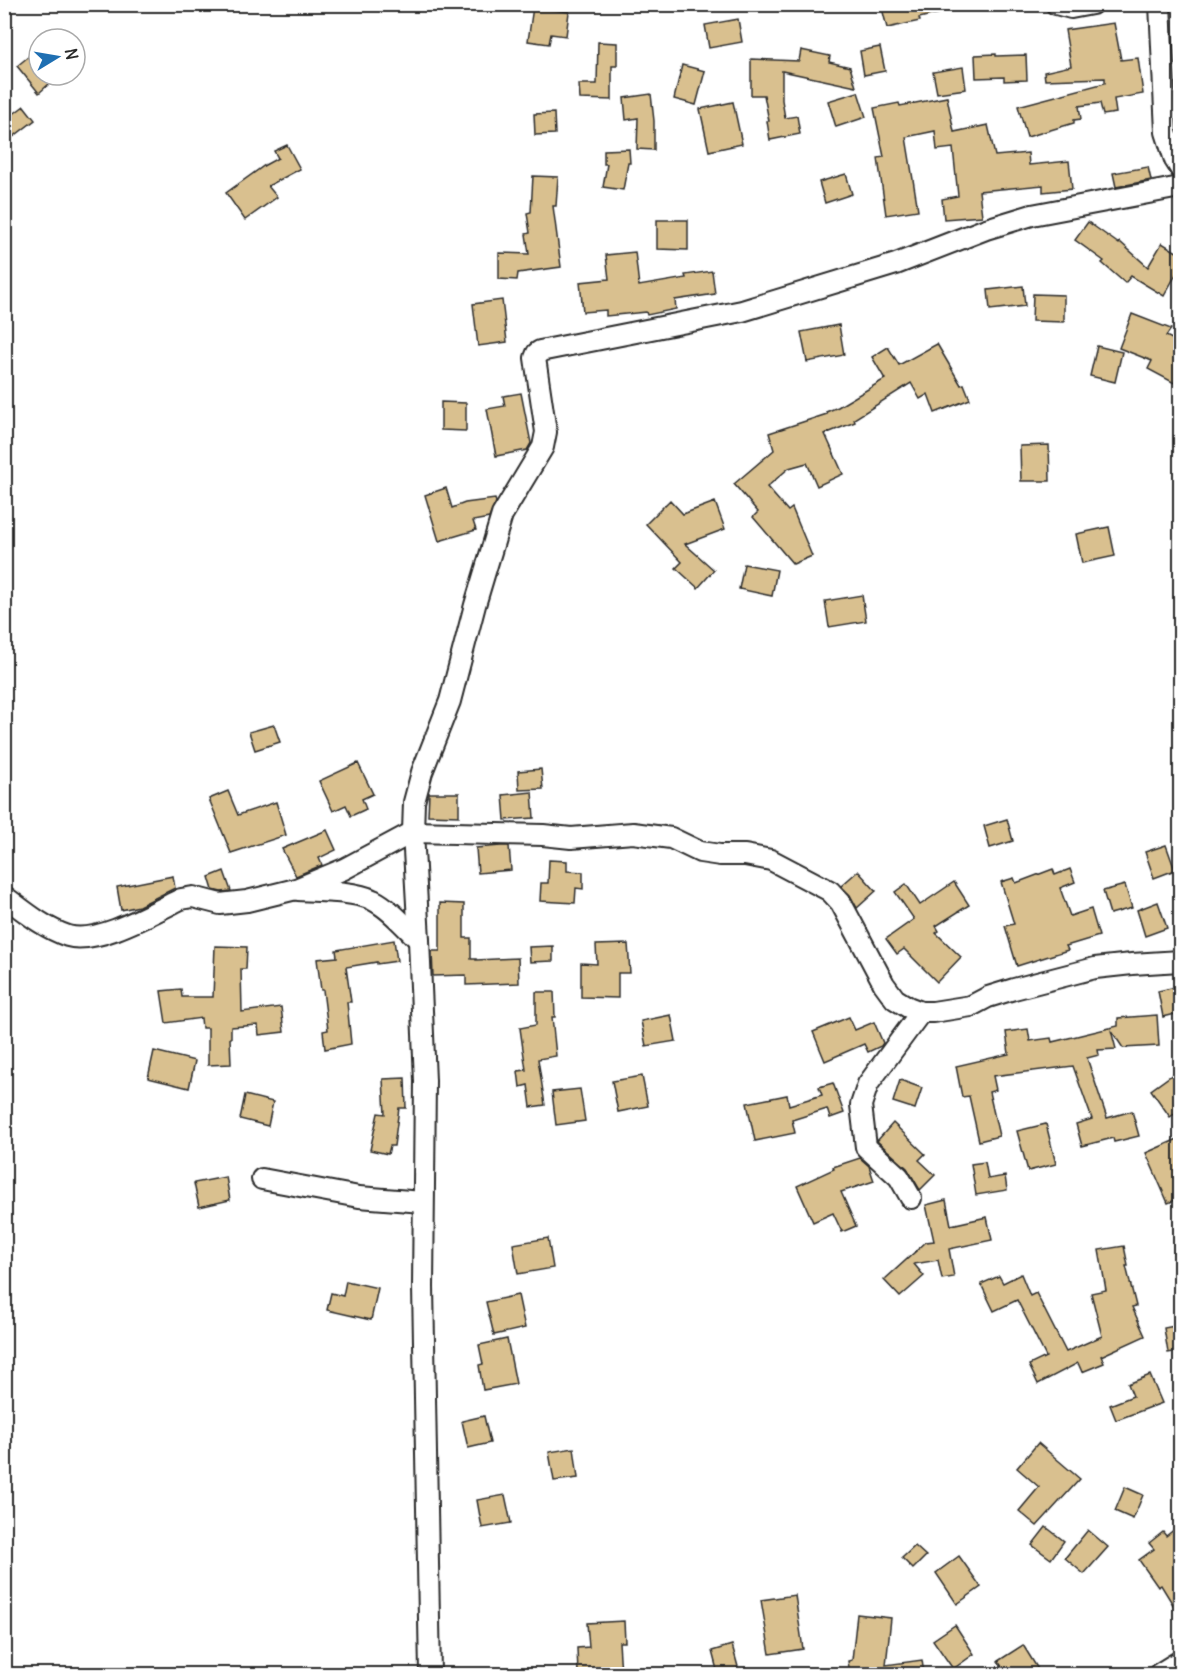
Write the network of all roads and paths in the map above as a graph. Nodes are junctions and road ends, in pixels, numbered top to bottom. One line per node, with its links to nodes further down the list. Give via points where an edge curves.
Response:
1 (1056, 4): 2 (street, via 1071,9)
2 (1092, 4)
3 (1160, 4): 4 (street, via 1166,132)
4 (1180, 168)
5 (1180, 187): 6 (street, via 1032,215 886,267 742,311 537,353 546,432 543,447 502,515 450,701 422,772 414,802)
6 (413, 832): 7 (street, via 344,869); 9 (street); 11 (street, via 571,838 633,833 670,838 700,852 771,860 830,891 841,903 895,999)
7 (296, 889): 8 (street, via 220,904 193,897 181,899 107,933 84,938 68,936 33,919); 9 (street, via 372,899)
8 (4, 896)
9 (419, 940): 14 (street, via 425,1081)
10 (1180, 962): 11 (street, via 1095,968 1014,989 971,1006)
11 (921, 1012): 13 (street, via 868,1084 861,1105 866,1146 899,1177)
12 (262, 1179): 14 (street, via 359,1197)
13 (911, 1198)
14 (423, 1202): 16 (street)
15 (1180, 1661): 17 (street)
16 (430, 1674)
17 (1159, 1674)

